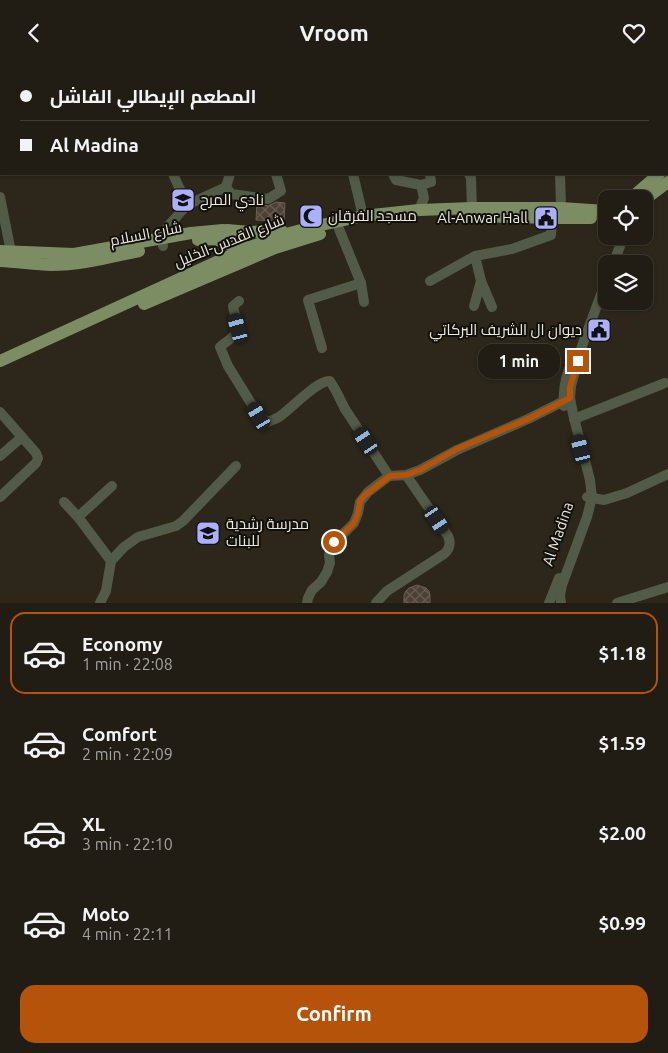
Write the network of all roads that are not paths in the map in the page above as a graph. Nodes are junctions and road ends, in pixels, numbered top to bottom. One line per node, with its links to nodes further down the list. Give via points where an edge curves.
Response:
1 (173, 175): 15 (street)
2 (230, 175): 11 (street)
3 (276, 175): 11 (street, via 281,191 268,199 231,194)
4 (353, 175): 20 (street)
5 (394, 175): 10 (street, via 396,180)
6 (430, 175): 10 (street, via 431,182)
7 (469, 175): 16 (street)
8 (560, 175): 17 (street)
9 (663, 177): 12 (main road); 13 (main road)
10 (420, 185): 18 (street, via 424,198)
11 (226, 187): 15 (street)
12 (644, 190)
13 (652, 190)
14 (0, 197): 28 (street)
15 (187, 205): 27 (street, via 168,226)
16 (472, 207): 17 (main road, شارع القدس-الخليل); 18 (main road, شارع القدس-الخليل)
17 (561, 208): 19 (main road, شارع القدس-الخليل)
18 (419, 209): 20 (main road, شارع القدس-الخليل)
19 (598, 210)
20 (363, 216): 23 (main road, شارع القدس-الخليل)
21 (552, 218): 22 (main road, شارع القدس-الخليل); 24 (main road, شارع القدس-الخليل, via 464,215 362,223); 30 (street, via 551,235 512,249)
22 (598, 218)
23 (312, 227): 25 (main road, شارع السلام, via 272,232); 29 (main road, شارع القدس-الخليل, via 283,235)
24 (339, 229): 29 (main road, شارع القدس-الخليل, via 275,248); 35 (street)
25 (224, 230): 27 (main road, شارع السلام, via 191,233); 29 (main road)
26 (205, 239): 27 (main road, شارع السلام); 29 (main road, شارع السلام, via 223,241); 32 (main road, via 216,254)
27 (162, 242): 28 (main road, شارع السلام, via 74,254); 31 (main road, شارع السلام, via 96,261 51,265)
28 (5, 252)
29 (247, 252): 32 (main road, شارع القدس-الخليل); 43 (main road, شارع القدس-الخليل)
30 (475, 256): 33 (street); 34 (street)
31 (0, 261)
32 (213, 263): 42 (main road, شارع القدس-الخليل)
33 (430, 281)
34 (481, 281): 39 (street); 40 (street)
35 (361, 283): 38 (street); 41 (street, via 308,300)
36 (239, 301): 53 (street, via 233,306 238,328 220,347 259,416 268,421 278,418 316,387 330,381)
37 (598, 301): 45 (street, Al Madina, via 581,335 564,382 563,392)
38 (364, 302)
39 (474, 306)
40 (492, 307)
41 (322, 348)
42 (0, 361)
43 (0, 369)
44 (665, 383): 47 (street)
45 (567, 399): 47 (street, Al Madina); 52 (street); 56 (street, Al Madina, via 567,417)
46 (0, 412): 48 (street)
47 (574, 419): 56 (street, Al Madina, via 590,480)
48 (22, 437): 49 (street); 55 (street, via 37,454 38,461)
49 (0, 457)
50 (236, 466): 59 (street, via 184,521 138,537)
51 (668, 474): 56 (street, via 604,501)
52 (406, 475): 53 (street); 65 (street, via 448,536 449,546 444,554 387,591)
53 (390, 476): 64 (street, via 362,498 354,523 333,544 328,573 312,590)
54 (112, 486): 58 (street)
55 (0, 497)
56 (589, 497): 66 (street, Al Madina); 67 (street, Al Madina, via 588,517 562,585)
57 (64, 502): 58 (street)
58 (78, 517): 59 (street)
59 (111, 561): 62 (street)
60 (668, 587): 68 (street)
61 (668, 593): 63 (street)
62 (102, 602)
63 (641, 602)
64 (307, 603)
65 (376, 603)
66 (549, 603)
67 (561, 603)
68 (616, 603)

